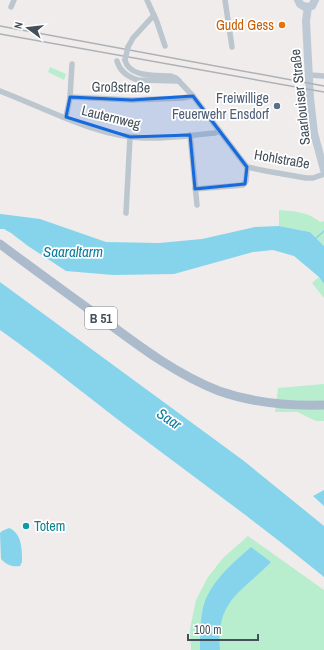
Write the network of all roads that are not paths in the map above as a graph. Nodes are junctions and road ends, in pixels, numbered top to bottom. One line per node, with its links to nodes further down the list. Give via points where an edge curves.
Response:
1 (14, 0): 6 (street)
2 (147, 0): 7 (street)
3 (225, 0): 9 (street)
4 (315, 0): 5 (main road, via 313,4)
5 (303, 5): 12 (main road, Saarlouiser Straße)
6 (11, 7)
7 (154, 15): 8 (street); 14 (street, Hohlstraße, bridge, via 128,47 125,60 127,66 135,72 171,76)
8 (165, 46)
9 (232, 47)
10 (117, 61): 14 (street, via 121,70 138,80)
11 (72, 64): 17 (street)
12 (309, 75): 13 (street); 23 (main road, Saarlouiser Straße, via 314,133)
13 (324, 76)
14 (179, 81): 16 (street, Hohlstraße)
15 (0, 91): 18 (street, Lauternweg)
16 (193, 96): 17 (street, Großstraße, via 132,100); 19 (street, Hohlstraße)
17 (70, 97): 18 (street)
18 (66, 117): 21 (street, Lauternweg)
19 (220, 131): 20 (street, Lauternweg); 22 (street, Hohlstraße)
20 (190, 135): 21 (street, Lauternweg); 25 (street)
21 (130, 137): 27 (street)
22 (247, 167): 24 (street, Hohlstraße, via 306,178); 25 (street, via 246,181 243,185)
23 (324, 170)
24 (324, 174)
25 (195, 189): 26 (street)
26 (197, 206)
27 (126, 213)
28 (0, 244): 29 (main road, B 51, via 146,351 168,366 205,385 254,401)
29 (324, 405)

